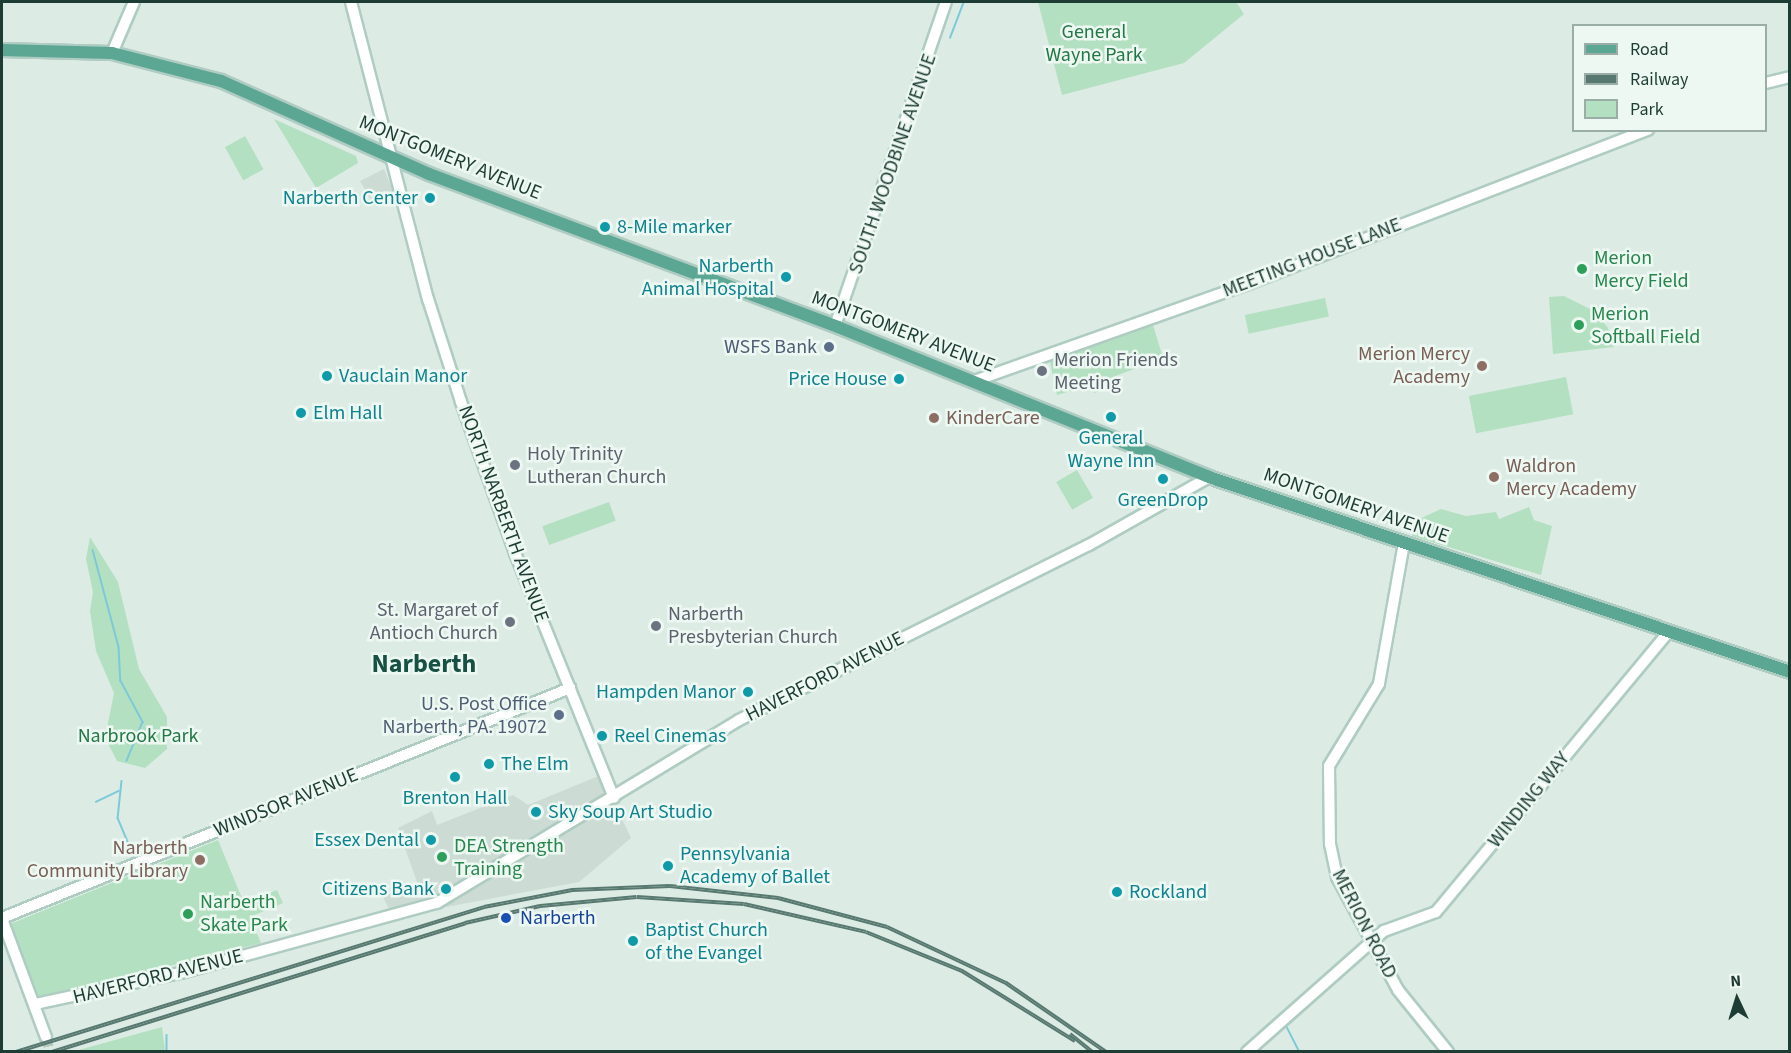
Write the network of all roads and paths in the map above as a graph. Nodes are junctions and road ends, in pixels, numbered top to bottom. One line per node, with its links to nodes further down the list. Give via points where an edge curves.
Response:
1 (134, 2): 5 (street)
2 (351, 2): 9 (street, NORTH NARBERTH AVENUE)
3 (946, 2): 10 (street, SOUTH WOODBINE AVENUE)
4 (2, 50): 5 (main road, MONTGOMERY AVENUE)
5 (112, 53): 9 (main road, MONTGOMERY AVENUE, via 221,81)
6 (1790, 77): 7 (street)
7 (1767, 83)
8 (1643, 132): 11 (street, MEETING HOUSE LANE, via 1248,284)
9 (391, 158): 10 (main road, MONTGOMERY AVENUE); 16 (street, NORTH NARBERTH AVENUE, via 461,402)
10 (835, 326): 11 (main road, MONTGOMERY AVENUE)
11 (974, 381): 12 (main road, MONTGOMERY AVENUE)
12 (1209, 477): 13 (main road, MONTGOMERY AVENUE); 17 (street, HAVERFORD AVENUE, via 1097,541 740,720)
13 (1404, 543): 14 (main road, MONTGOMERY AVENUE); 19 (street, MERION ROAD, via 1378,684 1329,766 1334,865)
14 (1669, 631): 15 (main road, MONTGOMERY AVENUE); 19 (street, WINDING WAY, via 1437,912 1384,931)
15 (1790, 672)
16 (570, 688): 17 (street, NORTH NARBERTH AVENUE); 18 (street, WINDSOR AVENUE)
17 (614, 798): 20 (street, HAVERFORD AVENUE, via 437,903 184,972)
18 (2, 919): 20 (street)
19 (1370, 942): 22 (street, WINDING WAY); 23 (street, MERION ROAD, via 1398,990)
20 (35, 1004): 21 (street)
21 (46, 1037)
22 (1247, 1052)
23 (1448, 1052)

